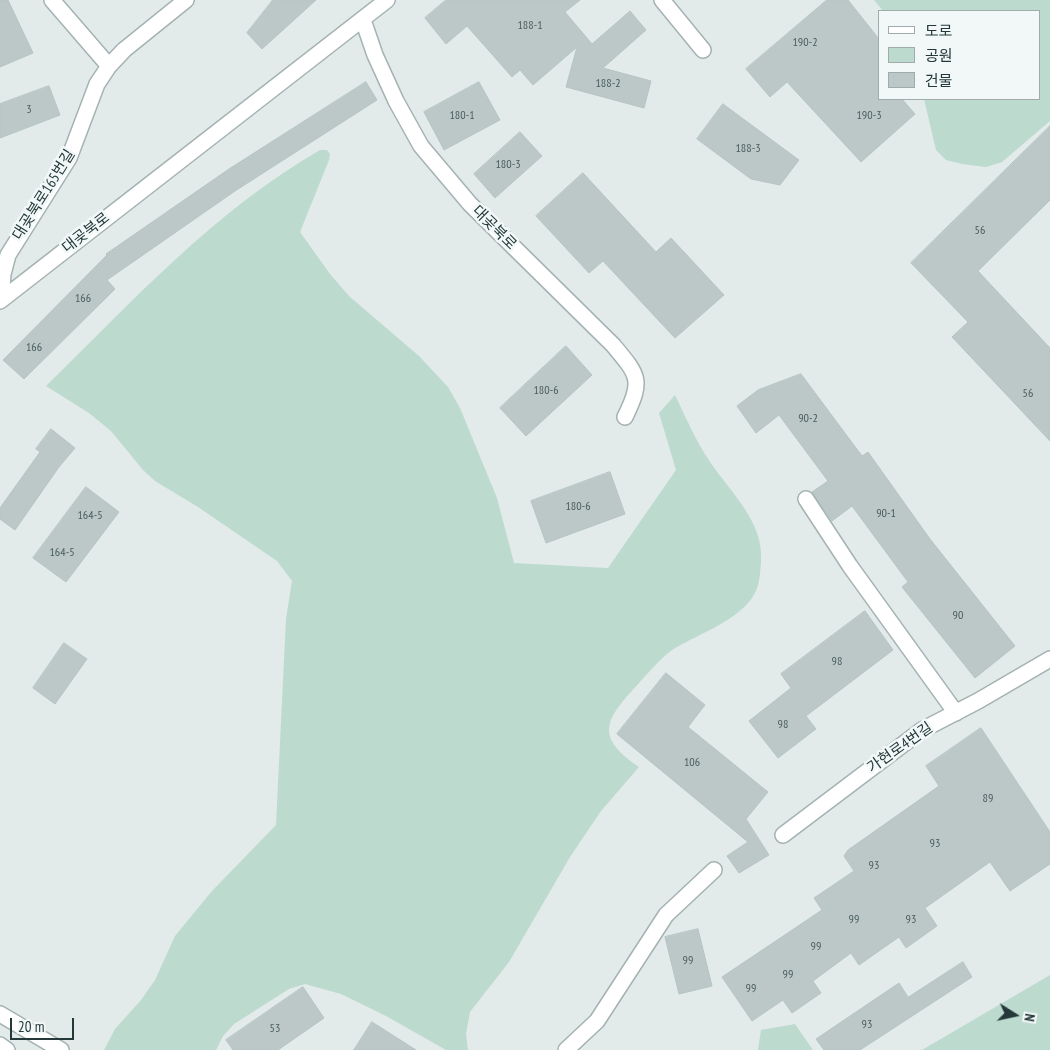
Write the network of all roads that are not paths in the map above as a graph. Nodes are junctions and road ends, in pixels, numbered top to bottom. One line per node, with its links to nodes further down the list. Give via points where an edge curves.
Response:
1 (52, 0): 7 (street)
2 (186, 0): 7 (street, 대곶북로165번길)
3 (387, 0): 5 (street, 대곶북로)
4 (662, 0): 6 (street)
5 (363, 20): 9 (street, 대곶북로); 10 (street, 대곶북로, via 375,55 420,146 470,204 614,345 630,365 638,381 636,396)
6 (703, 50)
7 (109, 66): 8 (street, 대곶북로165번길, via 97,84 69,158 19,234)
8 (1, 275): 9 (street, 대곶북로165번길)
9 (1, 301)
10 (625, 417)
11 (806, 499): 13 (street)
12 (1050, 659): 13 (street, 가현로4번길)
13 (956, 713): 14 (street, 가현로4번길, via 922,730)
14 (783, 835)
15 (714, 870): 20 (street, via 666,915 597,1021)
16 (0, 1014): 19 (street)
17 (0, 1045): 18 (street)
18 (7, 1050)
19 (61, 1050)
20 (566, 1050)

